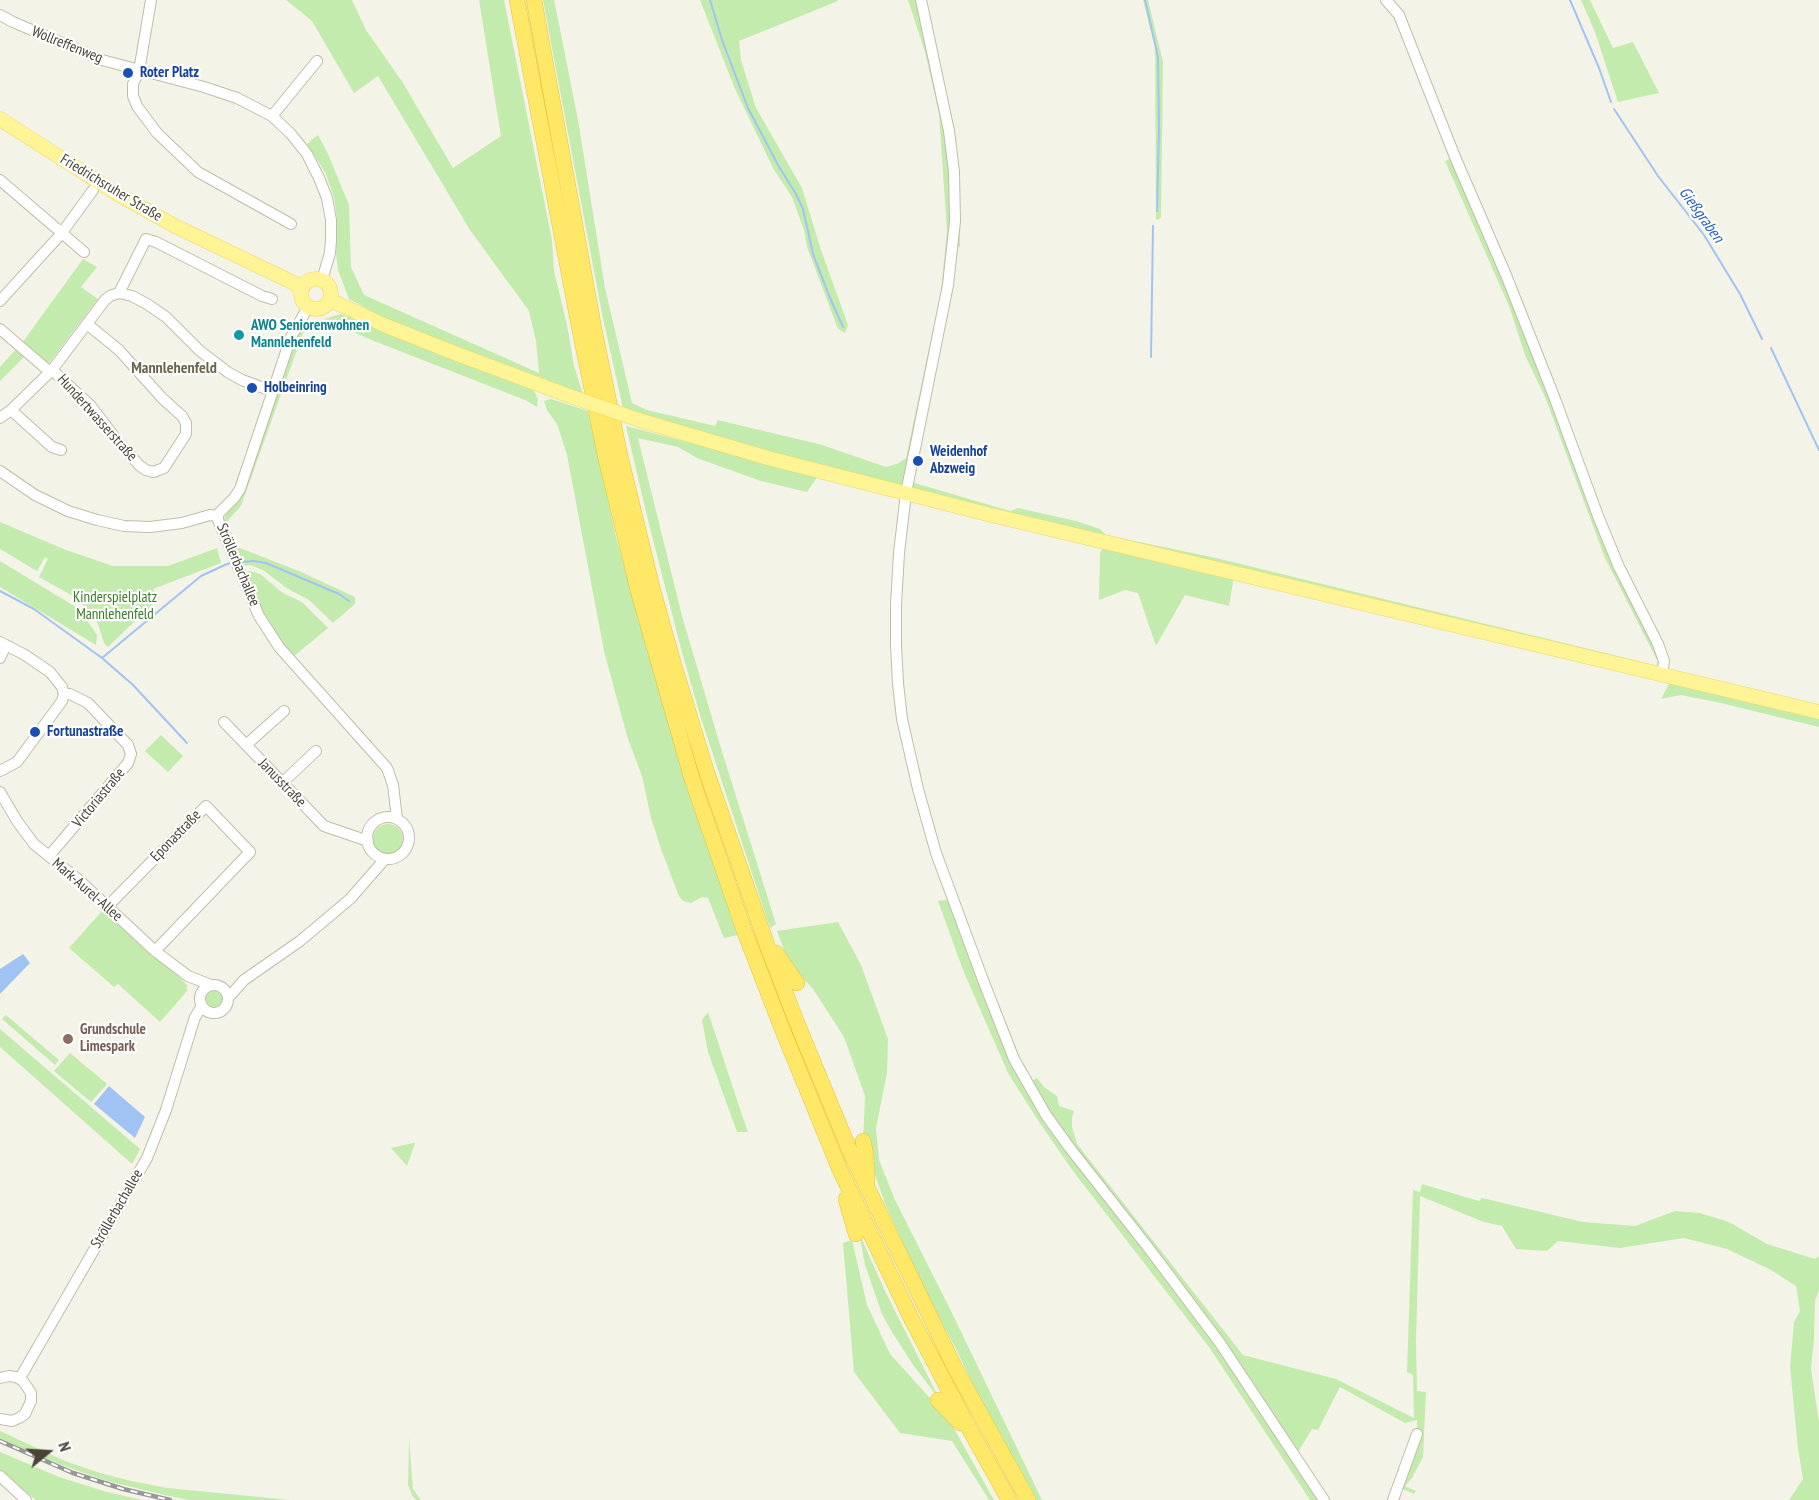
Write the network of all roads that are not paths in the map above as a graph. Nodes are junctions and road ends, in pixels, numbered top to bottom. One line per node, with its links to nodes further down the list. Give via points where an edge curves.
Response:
1 (151, 0): 8 (street)
2 (517, 0): 65 (highway, via 594,405 656,655 692,779 744,930)
3 (534, 0): 56 (highway, via 594,329 645,560 707,773)
4 (921, 0): 31 (street, via 949,131 955,221 948,285)
5 (1386, 0): 35 (street, via 1399,15 1556,399 1598,516 1658,644 1664,661)
6 (0, 15): 8 (street, Wollreffenweg, via 102,60)
7 (317, 61): 9 (street)
8 (139, 71): 9 (street, Wollreffenweg, via 237,98); 13 (street, via 133,84 134,96 157,133 198,172)
9 (272, 116): 16 (street, Wollreffenweg, via 307,154 327,198 331,240)
10 (0, 119): 17 (main road, Friedrichsruher Straße, via 118,195)
11 (0, 180): 14 (street)
12 (93, 190): 14 (street)
13 (291, 224)
14 (62, 234): 15 (street); 21 (street)
15 (84, 252)
16 (322, 280): 17 (main road, via 312,279); 20 (main road, via 331,290)
17 (302, 287): 22 (main road, via 300,296)
18 (119, 293): 19 (street, via 146,239); 23 (street, via 105,300); 26 (street, via 132,296 166,317 229,373)
19 (272, 299)
20 (330, 300): 22 (main road, via 318,309); 31 (main road, bridge, via 403,333 642,421)
21 (0, 301)
22 (308, 307): 26 (street, Ströllerbachallee, via 291,337)
23 (87, 324): 25 (street); 25 (street, Hundertwasserstraße, via 119,350 186,423 186,434 164,468 153,472 140,466 90,406)
24 (0, 328): 25 (street, Hundertwasserstraße)
25 (51, 371): 27 (street)
26 (272, 391): 32 (street, Ströllerbachallee, via 240,489)
27 (11, 410): 28 (street); 29 (street, via 52,447)
28 (0, 418)
29 (61, 450)
30 (0, 471): 32 (street, via 68,511 124,526 150,527)
31 (906, 493): 35 (main road); 78 (street, via 896,605 902,720 936,852 1014,1059 1052,1123 1220,1343)
32 (218, 516): 45 (street, Ströllerbachallee, via 243,580 279,648 387,768)
33 (3, 643): 34 (street); 36 (street, via 50,672)
34 (0, 658)
35 (1662, 675): 38 (main road)
36 (64, 694): 42 (street, via 17,762); 52 (street, Victoriastraße, via 88,703 128,745 131,754 128,763)
37 (284, 711): 40 (street)
38 (1819, 712)
39 (224, 722): 40 (street, Janusstraße)
40 (246, 745): 43 (street, Janusstraße)
41 (316, 751): 43 (street)
42 (0, 771)
43 (282, 783): 49 (street, Janusstraße, via 324,826)
44 (0, 792): 52 (street, Mark-Aurel-Allee, via 26,835)
45 (394, 796): 46 (street); 47 (street, Ströllerbachallee)
46 (384, 818): 47 (street); 48 (street)
47 (397, 819): 53 (street, via 406,827 408,845 398,857)
48 (369, 829): 49 (street); 50 (street)
49 (347, 833): 50 (street, Janusstraße)
50 (368, 841): 51 (street)
51 (374, 853): 53 (street); 54 (street)
52 (49, 856): 55 (street, Mark-Aurel-Allee)
53 (385, 859): 54 (street)
54 (370, 878): 59 (street, via 300,941)
55 (107, 907): 57 (street, Mark-Aurel-Allee); 57 (street, Eponastraße, via 206,806 250,852)
56 (767, 945): 60 (highway); 66 (highway)
57 (155, 951): 58 (street, Mark-Aurel-Allee)
58 (188, 976): 61 (street, Mark-Aurel-Allee); 63 (street, Mark-Aurel-Allee)
59 (244, 980): 61 (street); 62 (street)
60 (796, 983)
61 (216, 986): 62 (street); 63 (street, via 203,990)
62 (229, 997): 63 (street, via 224,1010 216,1013)
63 (204, 1004): 69 (street, Ströllerbachallee, via 195,1017 147,1158)
64 (863, 1142): 66 (highway)
65 (840, 1170): 67 (highway); 72 (highway)
66 (867, 1190): 77 (highway, via 948,1356)
67 (856, 1234)
68 (0, 1378): 69 (street)
69 (20, 1378): 71 (street, via 31,1393 29,1408 19,1418)
70 (938, 1400): 72 (highway)
71 (0, 1419)
72 (970, 1430): 76 (highway)
73 (1417, 1434): 79 (street)
74 (0, 1476): 75 (street)
75 (26, 1500)
76 (1009, 1500)
77 (1028, 1500)
78 (1324, 1500)
79 (1394, 1500)

